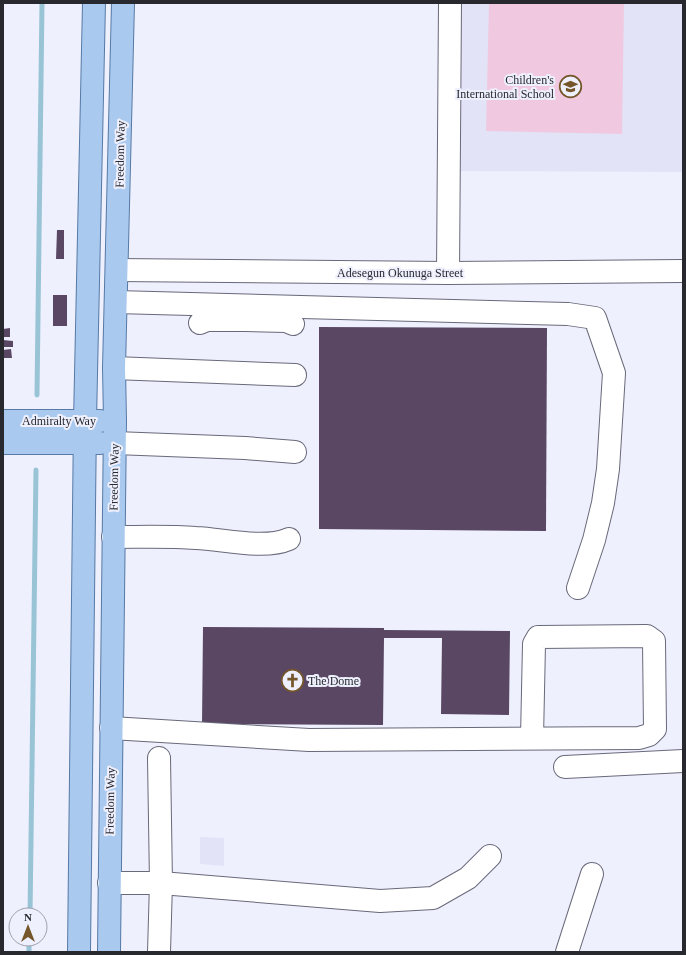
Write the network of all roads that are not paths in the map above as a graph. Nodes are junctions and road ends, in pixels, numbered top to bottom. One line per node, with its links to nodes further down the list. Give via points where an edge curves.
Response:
1 (94, 3): 13 (main road)
2 (123, 3): 4 (main road, Freedom Way)
3 (450, 3): 6 (street)
4 (117, 270): 6 (street, Adesegun Okunuga Street); 7 (main road, Freedom Way)
5 (683, 271): 6 (street, Adesegun Okunuga Street)
6 (448, 273)
7 (116, 302): 10 (main road, Freedom Way); 21 (street, via 568,314 595,318 614,373 603,503)
8 (200, 323): 9 (street, via 207,320 252,320 286,321)
9 (293, 324)
10 (114, 368): 11 (street); 14 (main road, Freedom Way)
11 (295, 375)
12 (3, 421): 13 (main road, Admiralty Way)
13 (85, 421): 14 (main road, Admiralty Way); 16 (main road)
14 (115, 421): 17 (main road, Freedom Way)
15 (3, 443): 16 (main road, Admiralty Way)
16 (84, 443): 17 (main road, Admiralty Way); 31 (main road)
17 (115, 443): 18 (street); 19 (main road, Freedom Way)
18 (295, 452)
19 (113, 537): 20 (street, via 196,538 245,543 280,543); 22 (main road, Freedom Way)
20 (290, 539)
21 (578, 588)
22 (111, 728): 23 (street, via 309,740); 29 (main road, Freedom Way)
23 (532, 738): 23 (street, via 639,738 649,735 655,729 654,641 647,636 538,637 534,644)
24 (159, 758): 30 (street)
25 (683, 761): 26 (street)
26 (565, 767)
27 (490, 856): 30 (street, via 468,878 433,898 380,900)
28 (592, 874): 34 (street)
29 (109, 883): 30 (street); 32 (main road, Freedom Way)
30 (161, 883): 33 (street)
31 (79, 952)
32 (109, 952)
33 (159, 952)
34 (567, 952)

